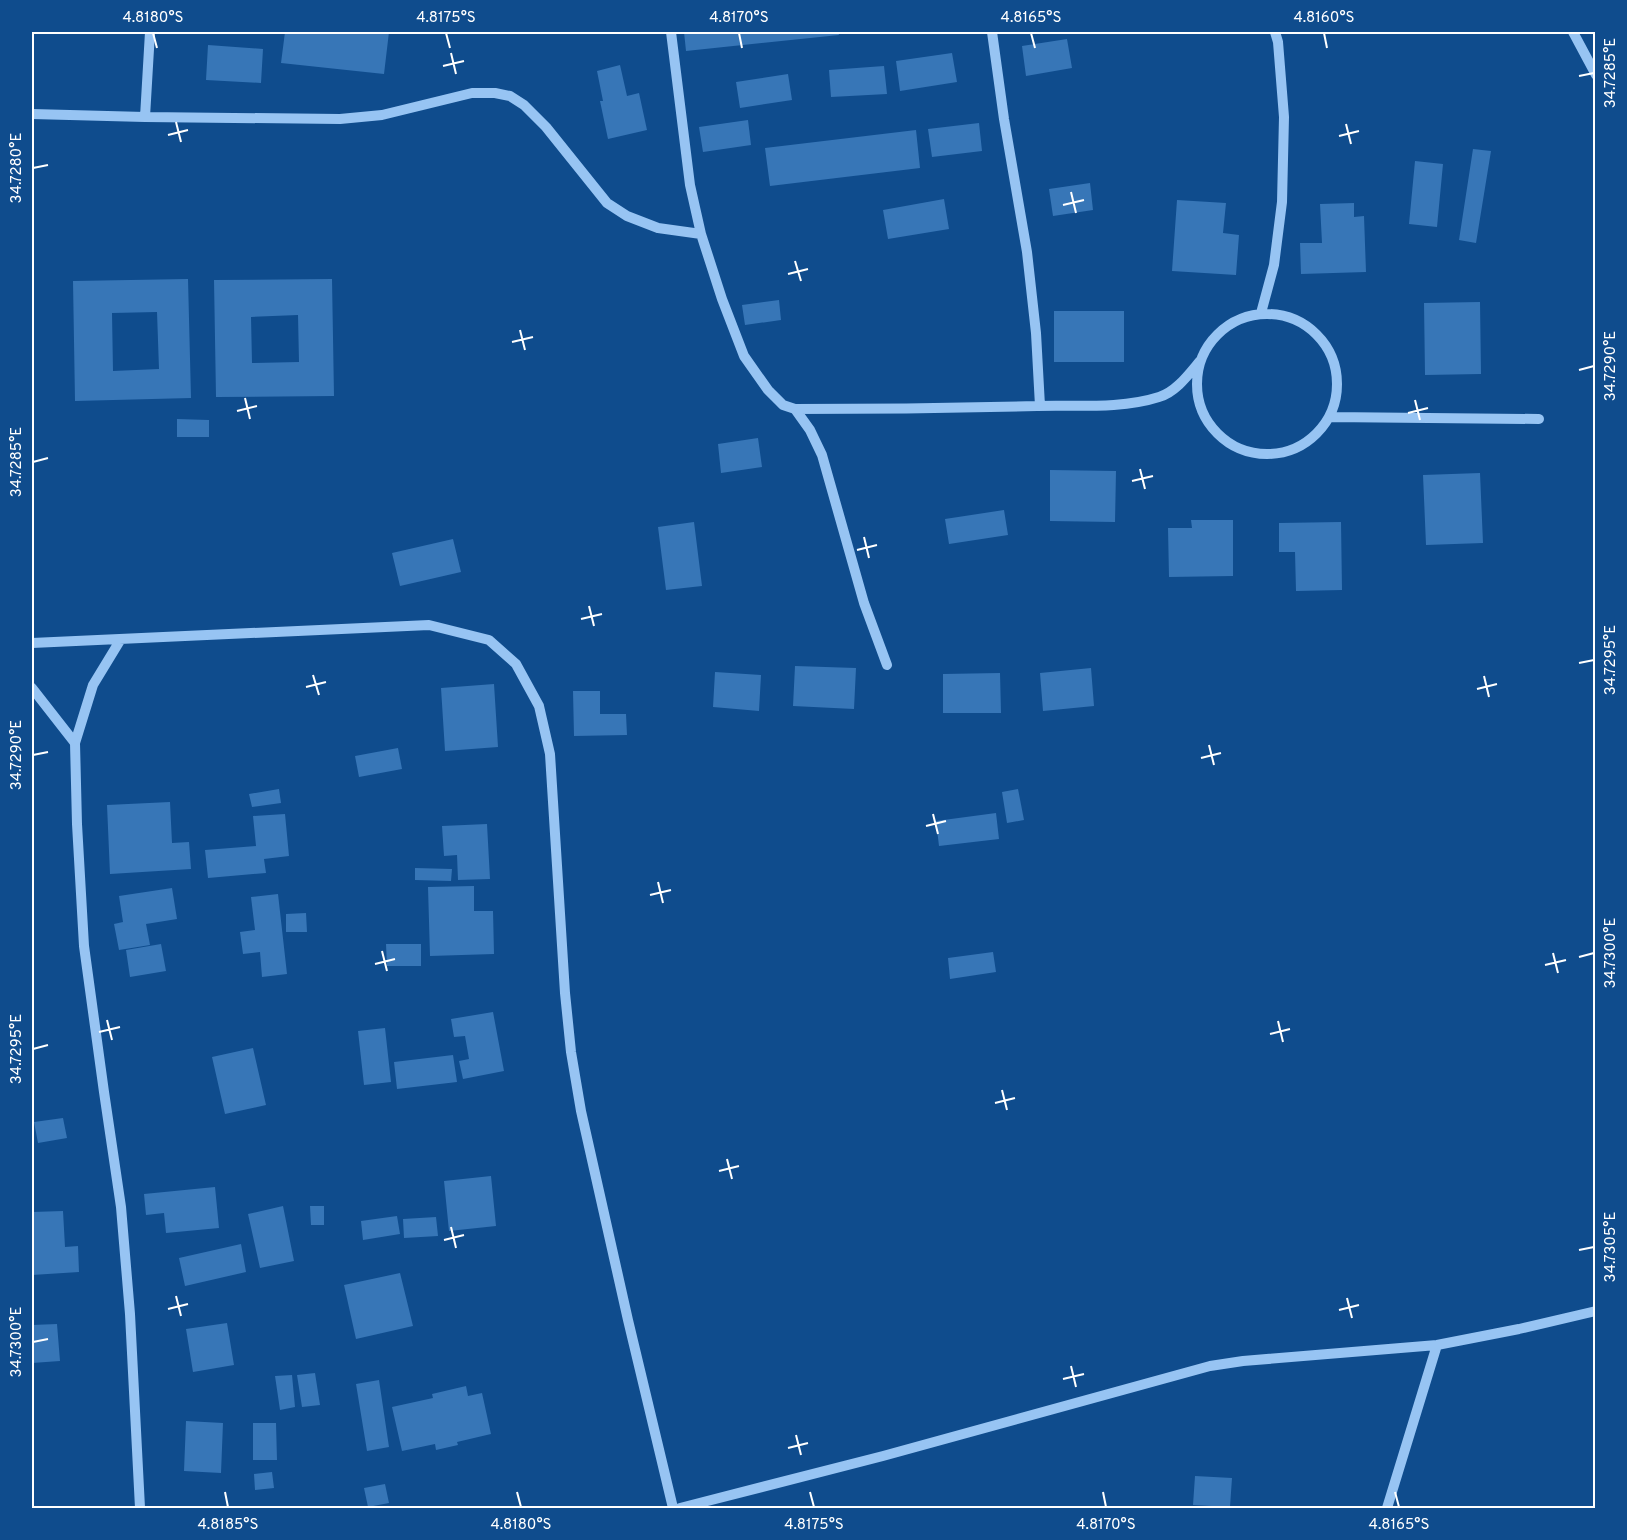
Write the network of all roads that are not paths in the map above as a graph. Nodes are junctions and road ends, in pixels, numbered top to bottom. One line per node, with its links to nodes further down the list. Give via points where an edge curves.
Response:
1 (150, 32): 8 (street)
2 (671, 32): 9 (street, via 690,185)
3 (992, 32): 12 (street, via 1027,252)
4 (1275, 32): 10 (street, via 1284,117 1282,202 1274,265)
5 (1573, 32): 6 (street)
6 (1596, 75)
7 (32, 114): 8 (street)
8 (145, 117): 9 (street, via 340,119 382,115 472,93 510,96 546,127 607,202 620,212 658,228)
9 (701, 234): 13 (street, via 744,356 768,390 783,405)
10 (1261, 313): 11 (street, via 1224,328); 14 (street, via 1301,322 1322,340 1335,363 1337,390)
11 (1200, 360): 12 (street, via 1162,396 1133,403); 14 (street, via 1196,387 1203,413 1217,434 1239,449 1265,455 1291,451 1313,437)
12 (1040, 406): 13 (street)
13 (795, 409): 18 (street, via 822,455 864,603)
14 (1330, 417): 15 (street)
15 (1539, 419)
16 (121, 639): 17 (street); 20 (street, via 93,685); 24 (street, via 429,626 489,640 516,664 539,706 550,754 565,993 581,1111)
17 (32, 643)
18 (887, 665)
19 (32, 688): 20 (street)
20 (75, 742): 23 (street, via 84,946 121,1207)
21 (1596, 1311): 22 (street)
22 (1437, 1345): 25 (street, via 1210,1366); 26 (street)
23 (140, 1509)
24 (674, 1509)
25 (680, 1509)
26 (1387, 1509)

